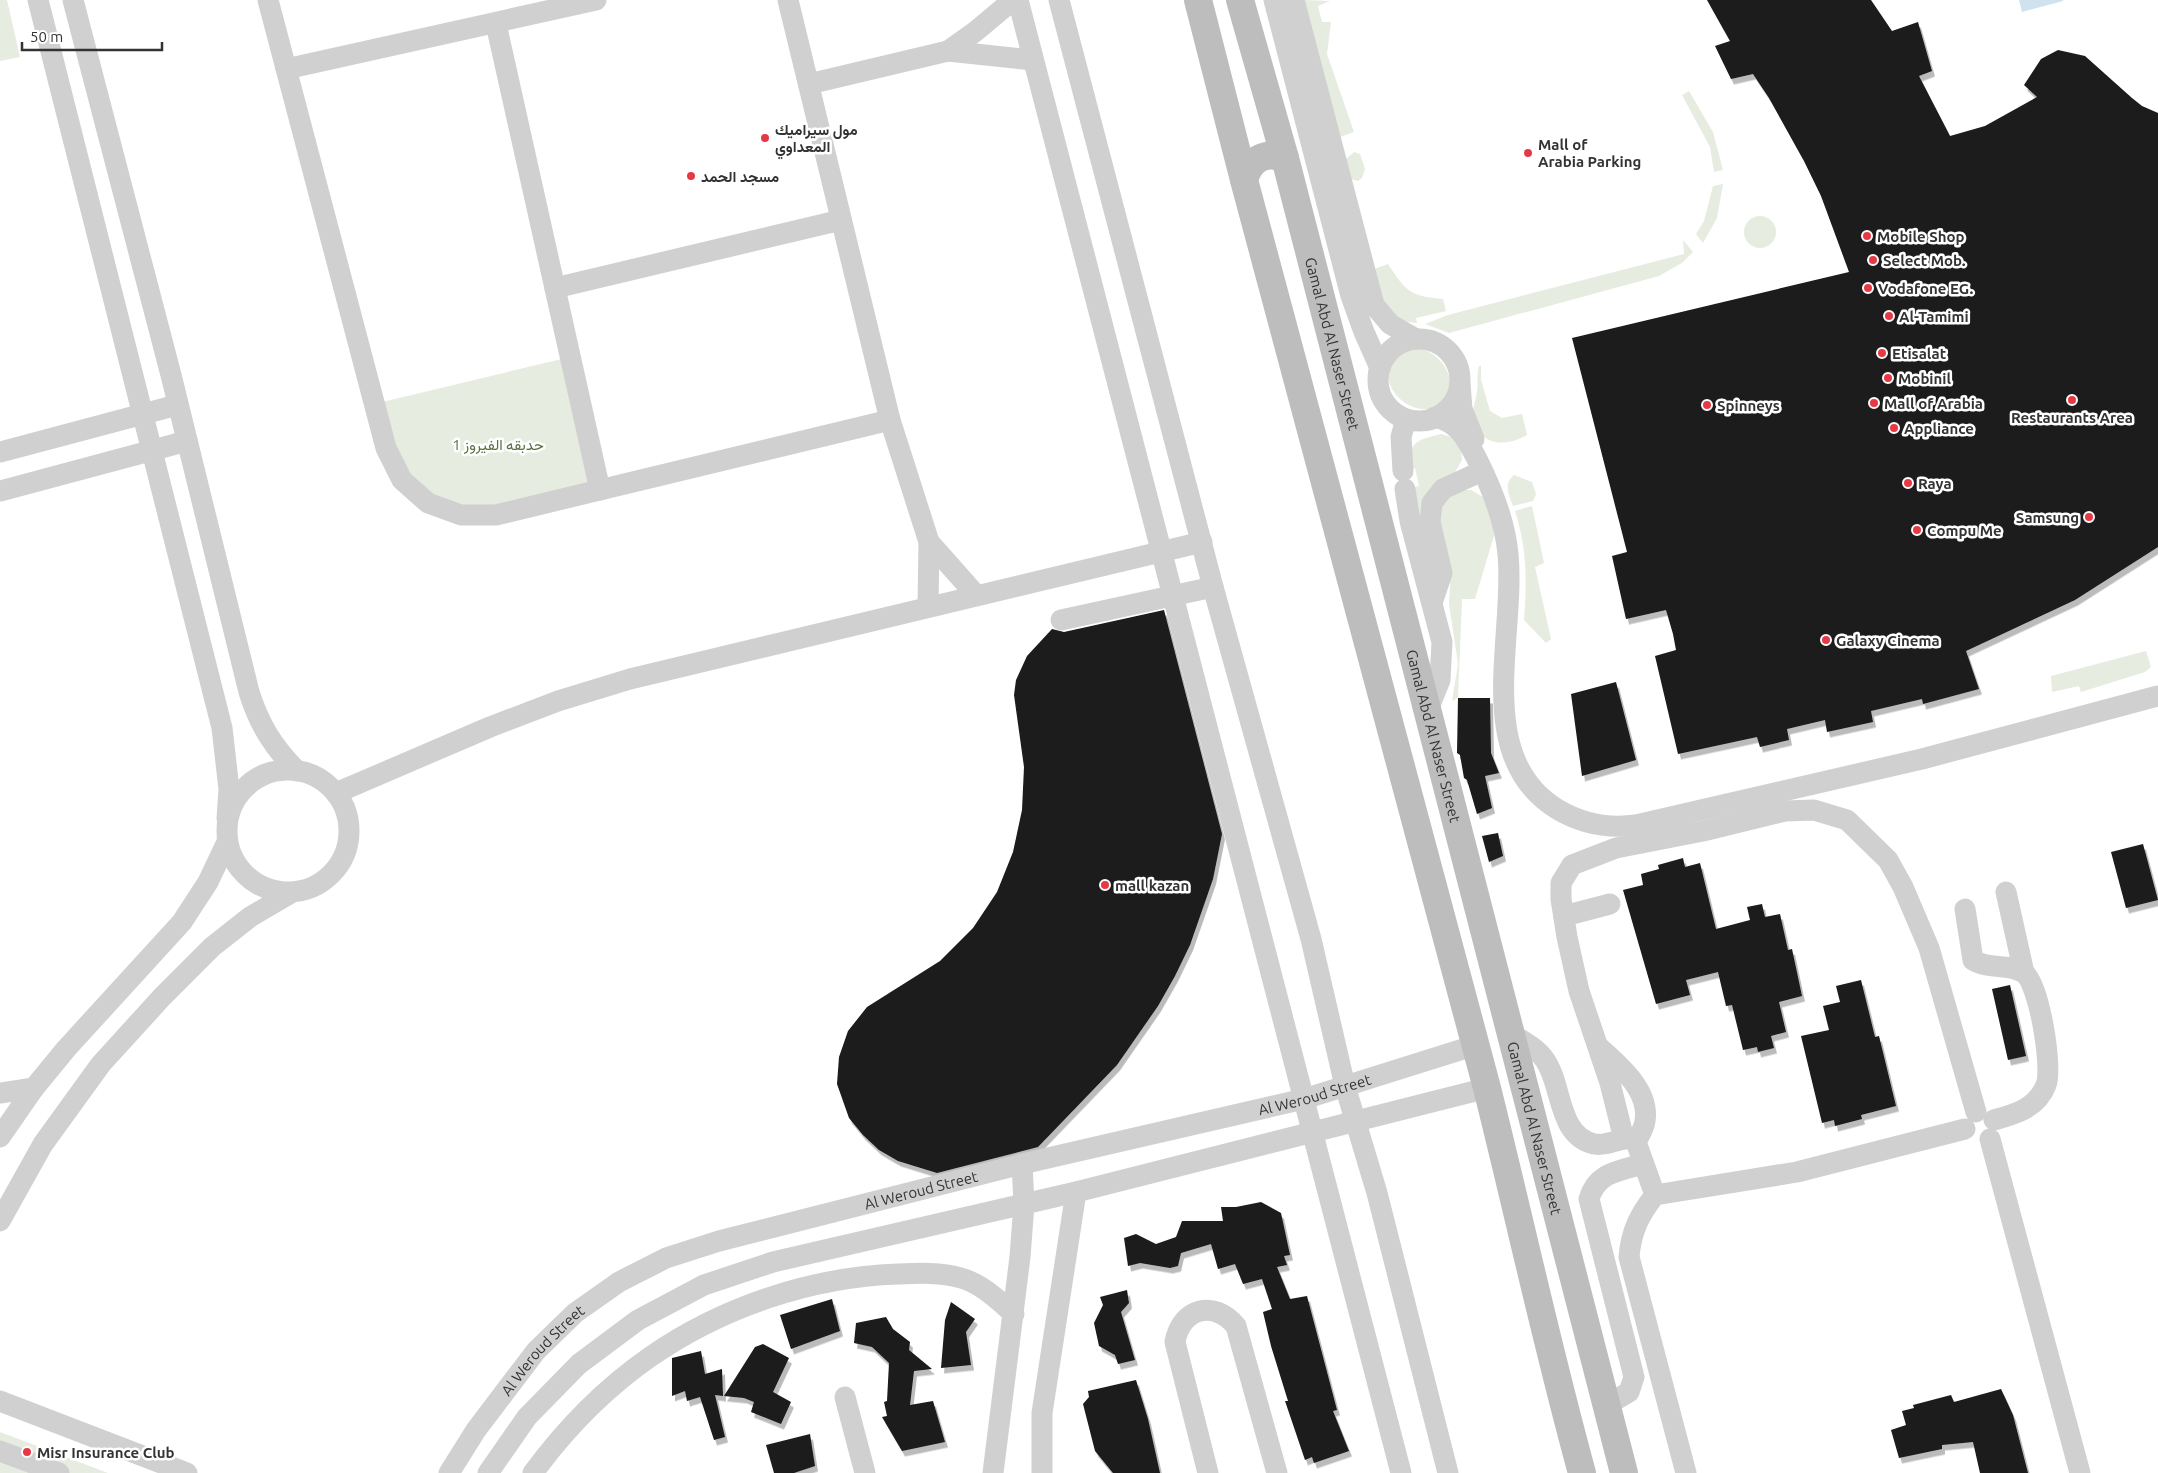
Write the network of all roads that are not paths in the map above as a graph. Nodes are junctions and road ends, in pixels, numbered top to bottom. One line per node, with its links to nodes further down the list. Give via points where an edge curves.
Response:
1 (38, 0): 28 (street)
2 (73, 0): 27 (street)
3 (268, 0): 16 (street)
4 (596, 0): 13 (street)
5 (788, 0): 18 (street)
6 (1013, 0): 14 (street)
7 (1018, 0): 15 (street)
8 (1059, 0): 39 (street)
9 (1198, 0): 19 (main road)
10 (1240, 0): 17 (main road, Gamal Abd Al Naser Street)
11 (1274, 0): 25 (street, via 1351,296)
12 (1294, 0): 24 (street, via 1374,304 1390,324)
13 (496, 24): 16 (street); 23 (street)
14 (948, 51): 15 (street); 18 (street)
15 (1032, 60): 40 (street)
16 (286, 70): 36 (street, via 386,448 402,480 428,503 461,515 496,515)
17 (1262, 77): 19 (main road, via 1258,85 1244,95 1227,93); 20 (main road, Gamal Abd Al Naser Street)
18 (809, 84): 22 (street)
19 (1221, 88): 21 (main road)
20 (1286, 158): 21 (main road, via 1277,155 1259,158 1252,163); 49 (main road, Gamal Abd Al Naser Street)
21 (1244, 180): 61 (main road)
22 (841, 220): 23 (street); 31 (street)
23 (555, 288): 36 (street)
24 (1416, 339): 25 (street, via 1394,348); 26 (street, via 1438,343 1448,351 1459,372)
25 (1380, 368): 30 (street, via 1380,393 1386,404)
26 (1460, 384): 29 (street, via 1456,398); 47 (street, via 1466,421 1508,511 1512,530 1516,566 1515,701 1519,736 1525,753 1540,776 1567,800 1586,810 1600,814 1628,812 1753,788 1911,750)
27 (177, 405): 28 (street); 32 (street)
28 (142, 415): 33 (street); 34 (street)
29 (1435, 417): 30 (street); 35 (street, via 1461,431)
30 (1406, 419): 44 (street, via 1401,437 1404,480 1410,521)
31 (890, 420): 36 (street); 38 (street)
32 (187, 441): 33 (street); 50 (street, via 256,714 271,742)
33 (152, 450): 37 (street); 52 (street, via 222,728 229,789)
34 (0, 452)
35 (1482, 471): 44 (street, via 1443,489 1432,503 1430,522 1442,573); 48 (street, via 1501,514 1508,556 1504,725 1509,748 1532,788 1569,816 1591,824 1614,828 1636,825 1757,799)
36 (600, 490)
37 (0, 491)
38 (929, 542): 42 (street); 45 (street)
39 (1202, 542): 40 (street); 41 (street)
40 (1162, 552): 42 (street); 43 (street)
41 (1213, 586): 43 (street); 62 (street, via 1311,939)
42 (976, 595): 45 (street)
43 (1173, 596): 46 (street); 66 (street)
44 (1432, 602): 49 (street, via 1443,654 1440,680)
45 (928, 606): 51 (street, via 630,678 490,727)
46 (1061, 620)
47 (2158, 681)
48 (2158, 696)
49 (1427, 712): 60 (main road, Gamal Abd Al Naser Street)
50 (297, 771): 51 (street, via 312,775); 52 (street, via 267,774 253,781 237,798)
51 (336, 793): 54 (street, via 348,824 344,856 323,882)
52 (228, 819): 53 (street)
53 (228, 842): 54 (street, via 235,863 250,880 269,890); 63 (street, via 208,882 182,922 98,1012)
54 (291, 892): 77 (street, via 250,917 212,947 101,1064 43,1144)
55 (2006, 892): 59 (street)
56 (1610, 904): 58 (street)
57 (1965, 909): 59 (street, via 1973,960 1982,966)
58 (1564, 916): 68 (street, via 1561,883 1572,864 1616,848 1785,811 1814,810 1847,820 1888,860 1903,887 1929,948); 71 (street, via 1579,991 1598,1046 1639,1090 1645,1110 1645,1122)
59 (2024, 973): 68 (street, via 2030,980 2039,1010 2048,1055 2047,1084 2035,1102 2020,1113)
60 (1512, 1034): 71 (street, via 1532,1046 1546,1061 1568,1123 1578,1136 1594,1144); 81 (main road, Gamal Abd Al Naser Street)
61 (1476, 1045): 62 (street, Al Weroud Street); 64 (main road)
62 (1345, 1086): 66 (street, Al Weroud Street); 67 (street)
63 (34, 1088): 65 (street); 70 (street)
64 (1487, 1088): 67 (street); 95 (main road, via 1555,1376)
65 (0, 1093)
66 (1304, 1099): 69 (street); 72 (street, Al Weroud Street)
67 (1357, 1122): 69 (street); 94 (street)
68 (1982, 1125): 75 (street, via 1797,1172); 98 (street)
69 (1312, 1134): 74 (street); 93 (street)
70 (0, 1137)
71 (1630, 1141): 73 (street)
72 (1022, 1164): 76 (street); 85 (street, Al Weroud Street, via 719,1241 666,1258 619,1282 575,1314 536,1351 476,1430)
73 (1643, 1164): 75 (street); 81 (street, via 1611,1173 1600,1180 1589,1199 1634,1376 1630,1392)
74 (1076, 1192): 76 (street); 90 (street, via 1042,1413)
75 (1655, 1195): 97 (street, via 1635,1224 1629,1257)
76 (1024, 1204): 78 (street); 86 (street, via 773,1262 704,1285 638,1320 579,1364 528,1417)
77 (0, 1220)
78 (1014, 1314): 87 (street, via 991,1293 970,1282 932,1272 873,1275 814,1284 757,1302 702,1326 643,1362 603,1393 561,1435); 89 (street)
79 (846, 1397): 88 (street)
80 (0, 1401): 84 (street)
81 (1607, 1405): 96 (main road, Gamal Abd Al Naser Street)
82 (0, 1451): 83 (street)
83 (59, 1473)
84 (187, 1473)
85 (449, 1473)
86 (488, 1473)
87 (533, 1473)
88 (865, 1473)
89 (993, 1473)
90 (1042, 1473)
91 (1208, 1473): 92 (street, via 1175,1342 1182,1322 1190,1315 1210,1310 1225,1315 1236,1326)
92 (1277, 1473)
93 (1401, 1473)
94 (1448, 1473)
95 (1582, 1473)
96 (1624, 1473)
97 (1686, 1473)
98 (2080, 1473)

